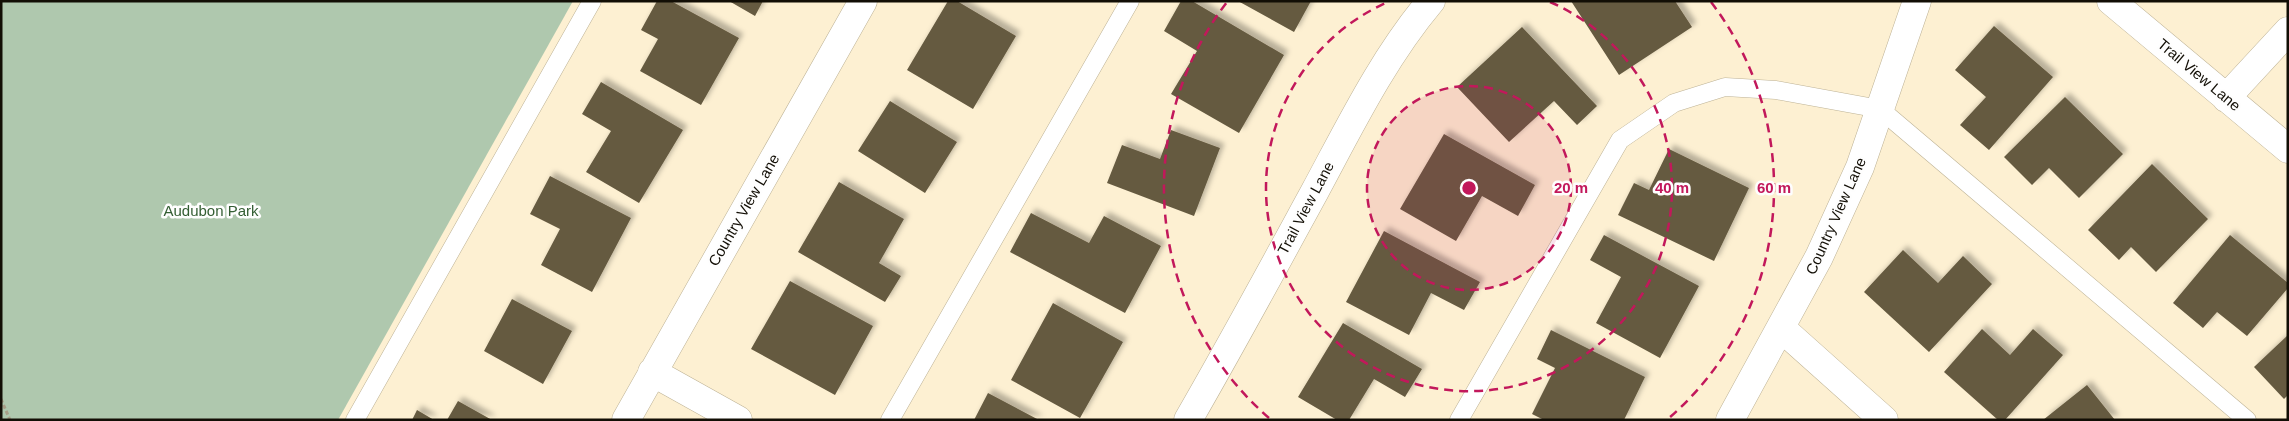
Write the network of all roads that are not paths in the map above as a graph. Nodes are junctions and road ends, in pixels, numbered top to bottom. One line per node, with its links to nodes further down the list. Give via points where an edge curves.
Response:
1 (592, 1): 13 (lane)
2 (863, 1): 12 (street, Country View Lane)
3 (1130, 1): 16 (lane)
4 (1431, 1): 17 (street, Trail View Lane, via 1410,27 1364,100)
5 (1917, 1): 9 (street, Country View Lane)
6 (2111, 1): 8 (street, Trail View Lane)
7 (2288, 31): 8 (street)
8 (2226, 98): 10 (street, Trail View Lane)
9 (1880, 109): 11 (street, Country View Lane, via 1852,185 1819,258); 18 (lane, via 1776,90 1725,87 1674,103 1620,140); 21 (lane)
10 (2288, 149)
11 (1781, 328): 19 (street, Country View Lane); 20 (street)
12 (652, 372): 14 (street, Country View Lane); 15 (street)
13 (355, 420)
14 (626, 420)
15 (738, 420)
16 (890, 420)
17 (1188, 420)
18 (1459, 420)
19 (1730, 420)
20 (1884, 420)
21 (2247, 420)

